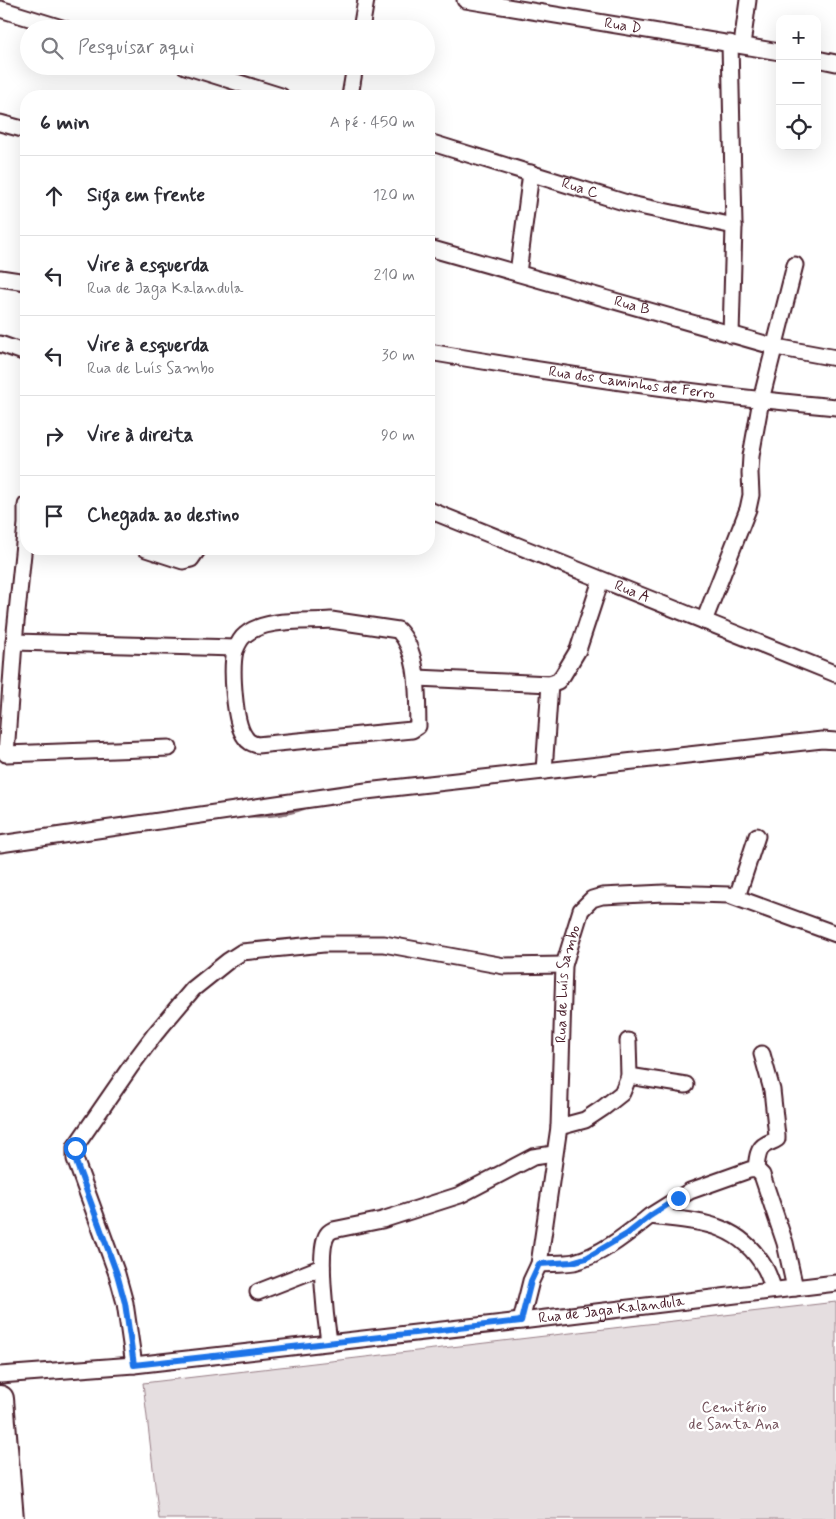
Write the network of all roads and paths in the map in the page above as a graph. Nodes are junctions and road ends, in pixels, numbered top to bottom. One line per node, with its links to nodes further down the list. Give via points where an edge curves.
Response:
1 (366, 0): 6 (street)
2 (465, 0): 7 (street, Rua D)
3 (748, 0): 7 (street)
4 (0, 9): 5 (street)
5 (36, 20)
6 (363, 20)
7 (736, 44): 8 (street, Rua D); 19 (street)
8 (776, 51)
9 (821, 60): 10 (street)
10 (836, 63)
11 (214, 75): 13 (street)
12 (354, 75): 14 (street)
13 (262, 90)
14 (351, 90)
15 (0, 123): 16 (street)
16 (20, 128)
17 (435, 144): 18 (street, Rua C)
18 (531, 173): 19 (street, Rua C, via 630,204); 22 (street)
19 (734, 226): 25 (street)
20 (435, 250): 22 (street, Rua B)
21 (795, 265): 27 (street)
22 (518, 273): 25 (street, Rua B)
23 (0, 278): 24 (street)
24 (20, 281)
25 (731, 334): 27 (street, Rua B)
26 (0, 344): 28 (street)
27 (776, 347): 30 (street, Rua B); 31 (street)
28 (20, 351)
29 (435, 353): 31 (street, Rua dos Caminhos de Ferro, via 558,374)
30 (836, 358)
31 (761, 400): 32 (street, Rua dos Caminhos de Ferro); 38 (street, via 751,456 748,509)
32 (836, 407)
33 (435, 512): 37 (street, Rua A)
34 (23, 555): 39 (street)
35 (166, 555): 36 (street, via 186,561)
36 (194, 555)
37 (601, 580): 38 (street, Rua A); 43 (street, via 578,650 563,675)
38 (704, 621): 41 (street, Rua A)
39 (14, 642): 40 (street); 45 (street, via 6,754)
40 (236, 648): 42 (street, via 245,635 268,624 331,620 362,624 398,630 410,648); 42 (street, via 233,671 240,726 244,736 257,745 412,730 418,726)
41 (836, 674)
42 (417, 678): 43 (street)
43 (550, 684): 46 (street)
44 (836, 741): 46 (street)
45 (169, 748)
46 (544, 771): 48 (street, via 366,791)
47 (757, 836): 49 (street)
48 (0, 844)
49 (737, 897): 50 (street, Rua de Luís Sambo); 51 (street, Rua de Luís Sambo, via 664,893 592,899 581,910)
50 (836, 934)
51 (564, 965): 56 (street, Rua de Luís Sambo); 68 (street, via 504,966 384,944 324,944 242,952 193,989 131,1066 75,1148 75,1159 125,1303)
52 (628, 1041): 54 (street)
53 (762, 1054): 58 (street, via 772,1090 777,1139 761,1147)
54 (629, 1076): 55 (street); 56 (street, via 622,1093 603,1108 585,1120)
55 (686, 1085)
56 (559, 1127): 57 (street, Rua de Luís Sambo)
57 (554, 1154): 60 (street, Rua de Luís Sambo); 61 (street, via 534,1157 460,1195 382,1220 333,1230 324,1241)
58 (756, 1169): 59 (street, via 690,1191); 63 (street, via 762,1175 785,1243)
59 (650, 1216): 60 (street, via 586,1258); 64 (street, via 726,1229 740,1239 766,1269)
60 (539, 1264): 66 (street, Rua de Luís Sambo, via 531,1281)
61 (322, 1266): 65 (street); 67 (street)
62 (836, 1283): 63 (street, Rua de Jaga Kalandula)
63 (795, 1288): 64 (street, Rua de Jaga Kalandula)
64 (774, 1290): 66 (street, Rua de Jaga Kalandula)
65 (258, 1292)
66 (521, 1321): 67 (street, Rua de Jaga Kalandula)
67 (329, 1342): 68 (street, Rua de Jaga Kalandula)
68 (134, 1365): 69 (street, Rua de Jaga Kalandula)
69 (0, 1375)
70 (0, 1399): 71 (highway)
71 (10, 1519)

